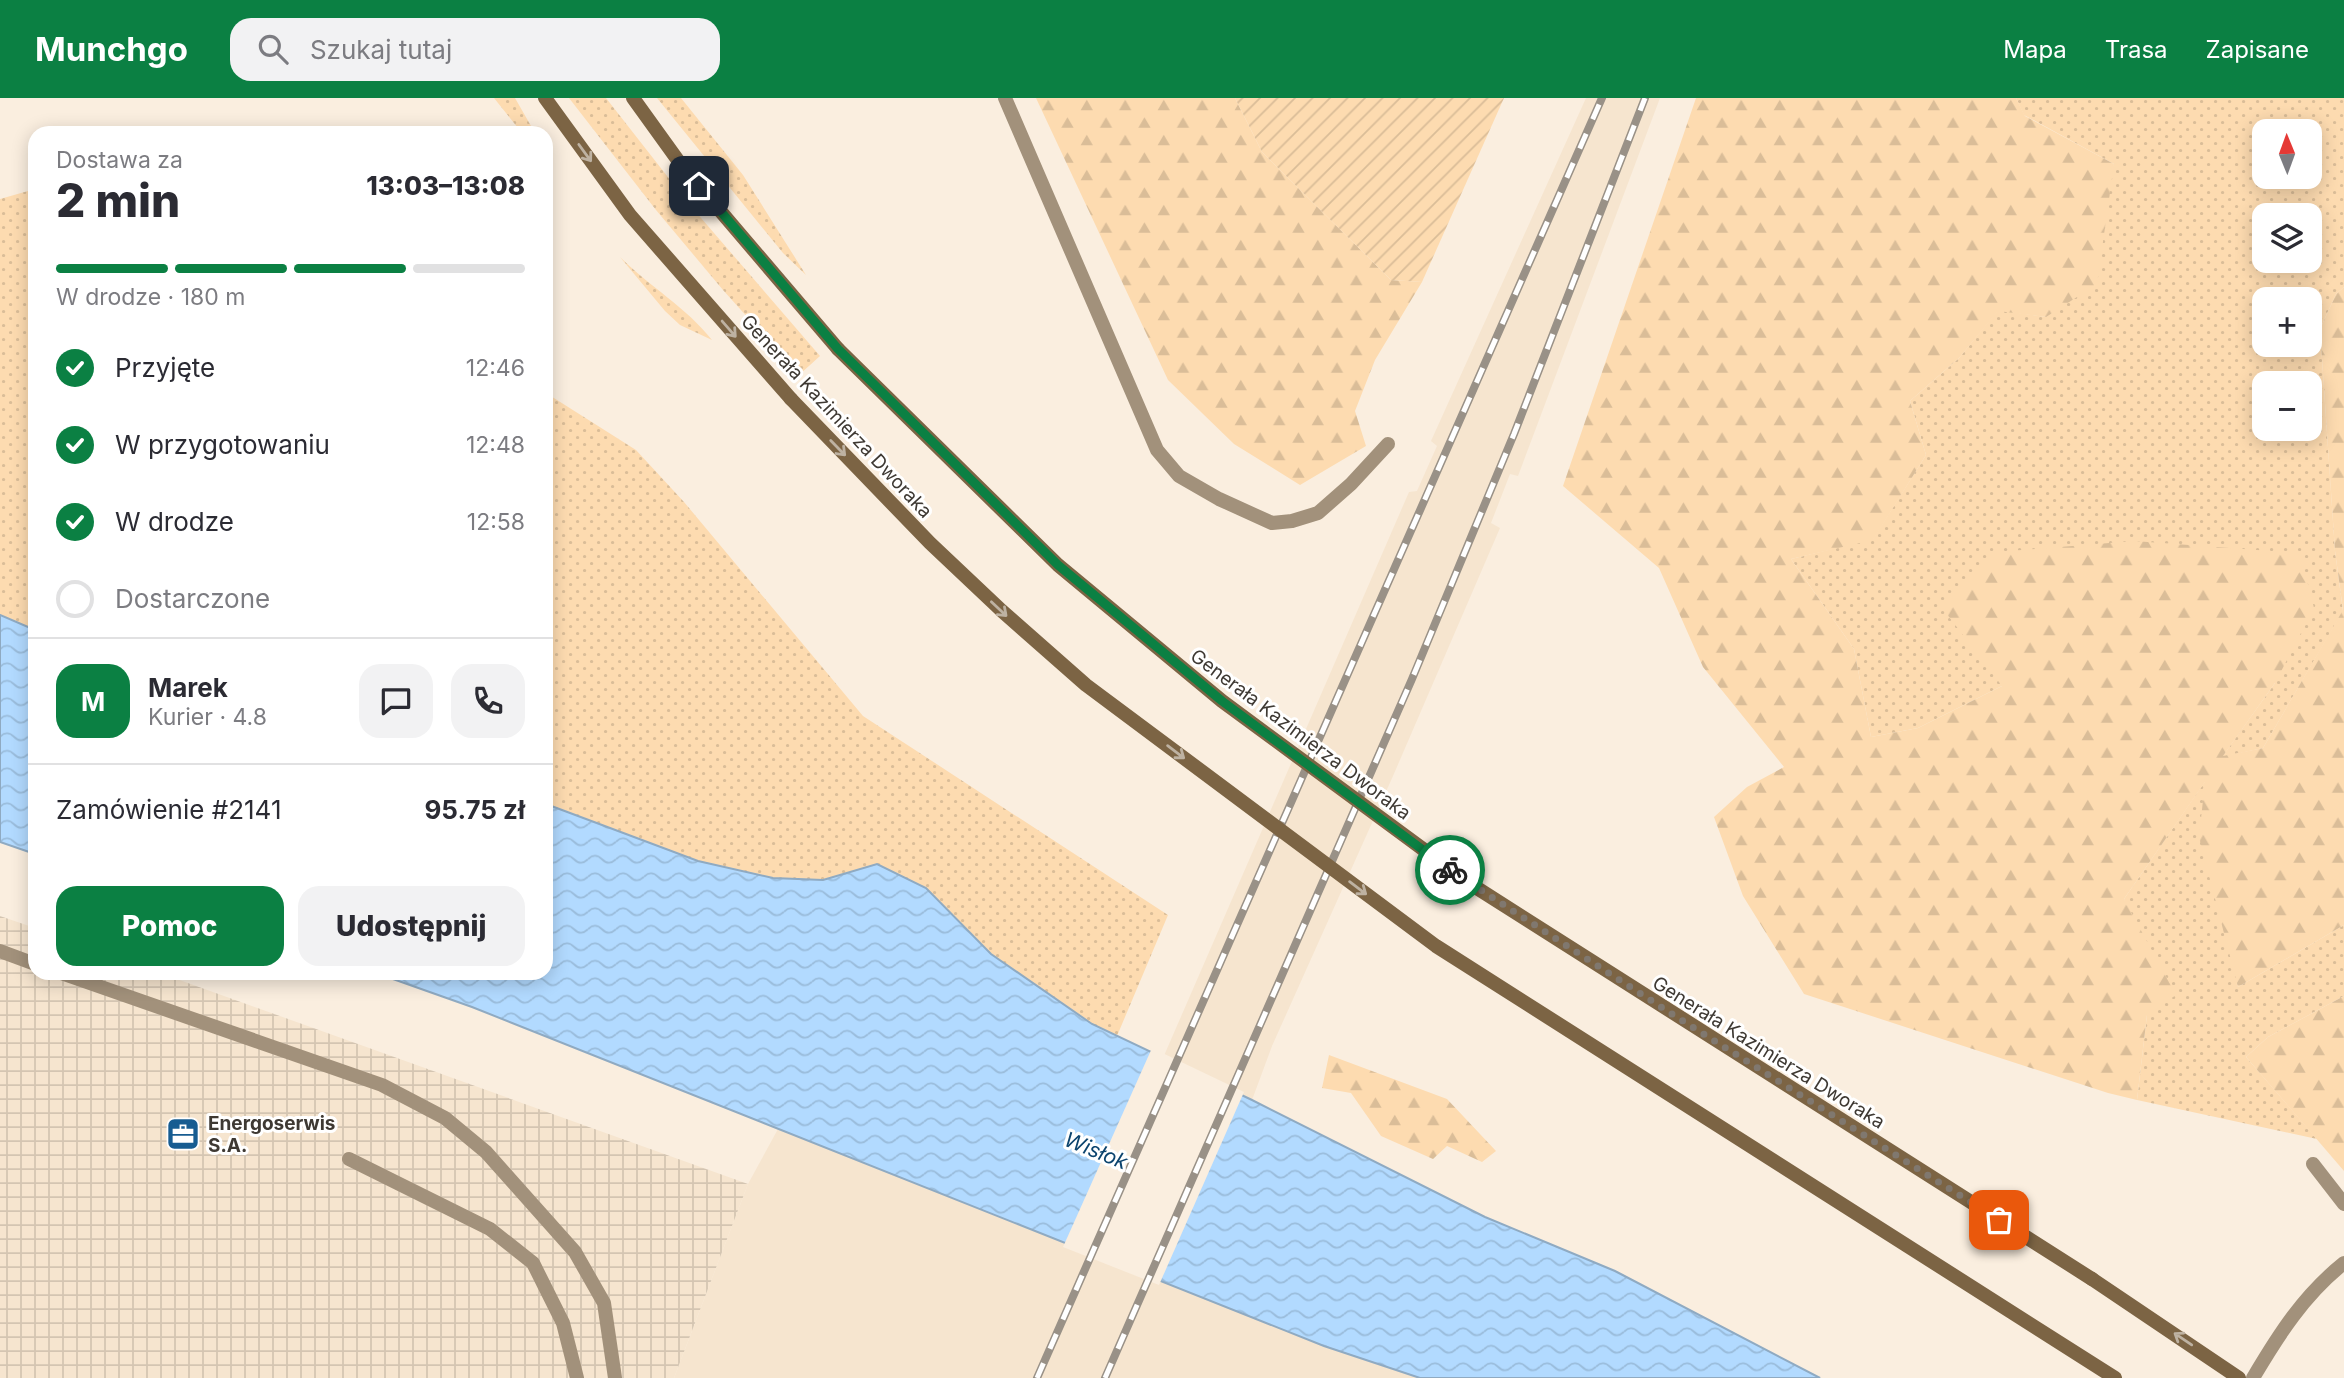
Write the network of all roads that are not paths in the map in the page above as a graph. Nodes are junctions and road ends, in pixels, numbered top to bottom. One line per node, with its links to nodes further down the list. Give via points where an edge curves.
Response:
1 (545, 98): 14 (main road, Generała Kazimierza Dworaka, one-way to 14, bridge, via 630,215 791,399 930,543 1086,685 1436,946)
2 (633, 98): 15 (main road, Generała Kazimierza Dworaka, one-way to 2, bridge, via 2092,1279 1469,883 1222,701 1058,565 838,349 682,166)
3 (1005, 98): 4 (street, via 1157,450 1180,476 1272,523 1292,521 1318,513)
4 (1388, 443)
5 (0, 951): 6 (street)
6 (28, 961)
7 (81, 980): 13 (street, via 382,1085 444,1118 486,1152 575,1252 604,1303)
8 (349, 1159): 12 (street, via 490,1229 533,1263 563,1323)
9 (2313, 1164): 10 (street)
10 (2344, 1204)
11 (2344, 1263): 16 (street, via 2300,1305)
12 (577, 1378)
13 (615, 1378)
14 (2115, 1378)
15 (2239, 1378)
16 (2253, 1378)

